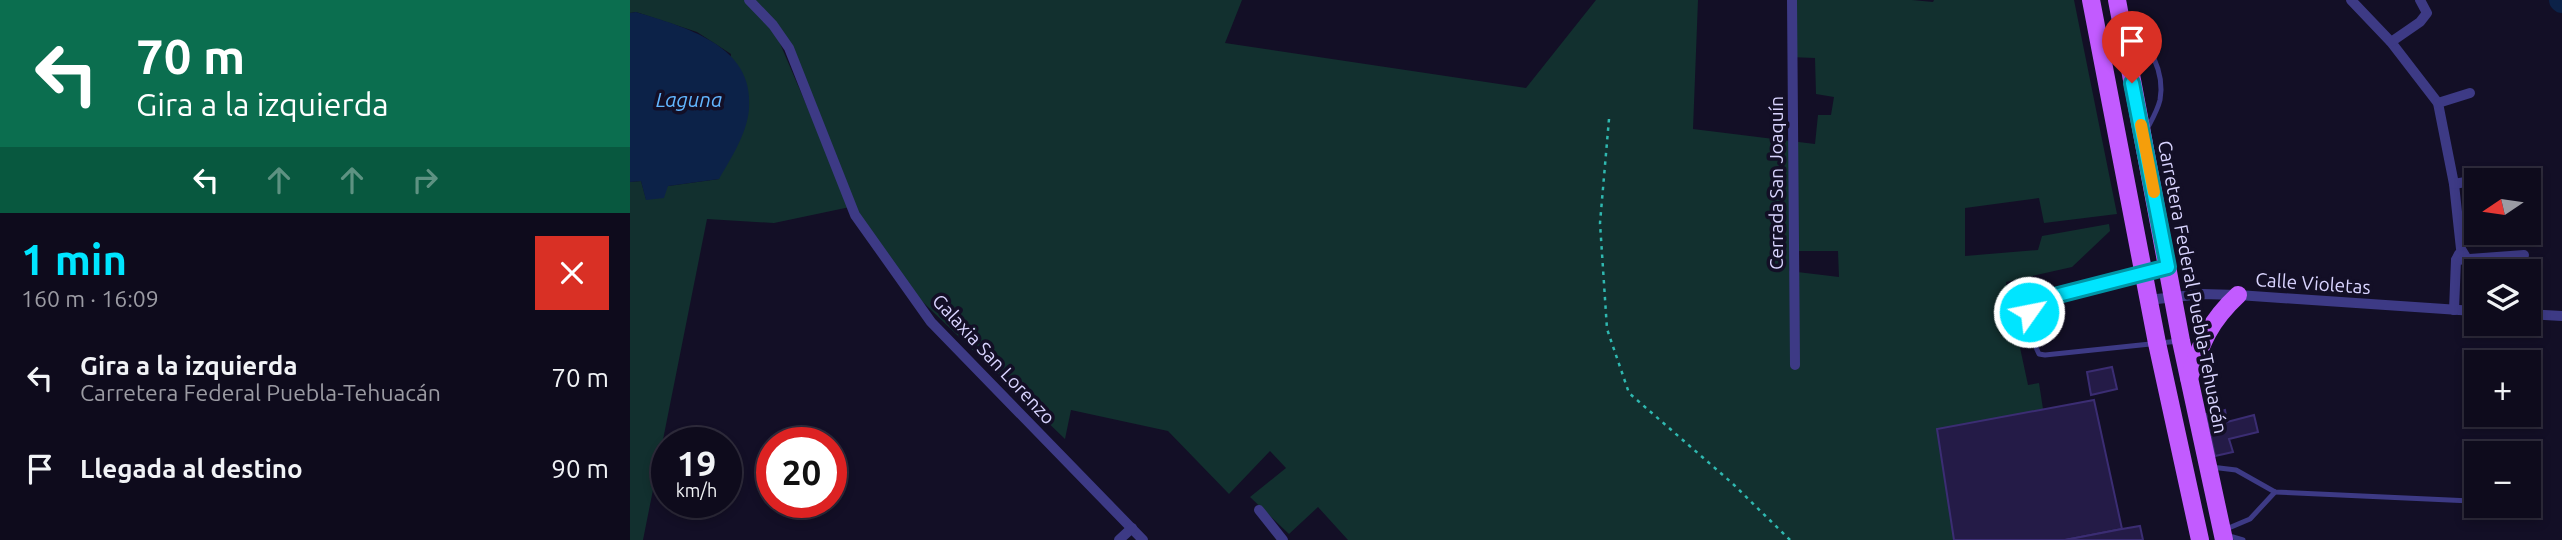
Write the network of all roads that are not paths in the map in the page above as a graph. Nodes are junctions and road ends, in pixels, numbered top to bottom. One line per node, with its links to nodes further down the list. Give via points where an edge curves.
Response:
1 (749, 0): 34 (street, Galaxia San Lorenzo, via 789,48 855,215 931,323)
2 (1792, 0): 28 (street, Cerrada San Joaquín)
3 (2091, 0): 18 (main road)
4 (2117, 0): 7 (main road, Carretera Federal Puebla-Tehuacán)
5 (2351, 0): 8 (street)
6 (2420, 0): 8 (street, via 2427,13)
7 (2121, 24): 11 (main road, Carretera Federal Puebla-Tehuacán); 11 (lane, via 2148,46 2160,80 2157,111)
8 (2392, 42): 10 (street)
9 (2470, 93): 10 (street)
10 (2438, 103): 13 (street)
11 (2143, 137): 16 (main road, Carretera Federal Puebla-Tehuacán)
12 (2464, 182): 13 (street)
13 (2454, 184): 15 (street)
14 (2525, 255): 15 (street)
15 (2462, 260): 17 (street); 22 (street)
16 (2168, 267): 18 (lane); 20 (main road, Carretera Federal Puebla-Tehuacán)
17 (2464, 269)
18 (2143, 272): 21 (main road); 27 (lane, via 2029,305 2035,346 2045,355)
19 (2238, 295): 20 (street, Calle Violetas); 22 (street, Calle Violetas); 29 (main road, via 2204,335)
20 (2174, 296): 21 (street, Calle Violetas); 26 (main road, Carretera Federal Puebla-Tehuacán)
21 (2148, 300): 27 (main road)
22 (2454, 310): 23 (street, Calle Violetas)
23 (2464, 311)
24 (2541, 315): 25 (street)
25 (2562, 316)
26 (2181, 341): 27 (lane); 29 (main road, Carretera Federal Puebla-Tehuacán)
27 (2157, 343): 39 (main road)
28 (1795, 365)
29 (2189, 377): 30 (main road, Carretera Federal Puebla-Tehuacán)
30 (2208, 467): 31 (lane, via 2236,470); 35 (main road, Carretera Federal Puebla-Tehuacán)
31 (2275, 492): 32 (lane); 35 (lane, via 2250,519)
32 (2464, 502)
33 (1259, 510): 38 (street)
34 (1132, 528): 36 (street); 37 (street, Galaxia San Lorenzo)
35 (2222, 535): 40 (lane)
36 (1119, 540)
37 (1143, 540)
38 (1282, 540)
39 (2200, 540)
40 (2243, 540)

